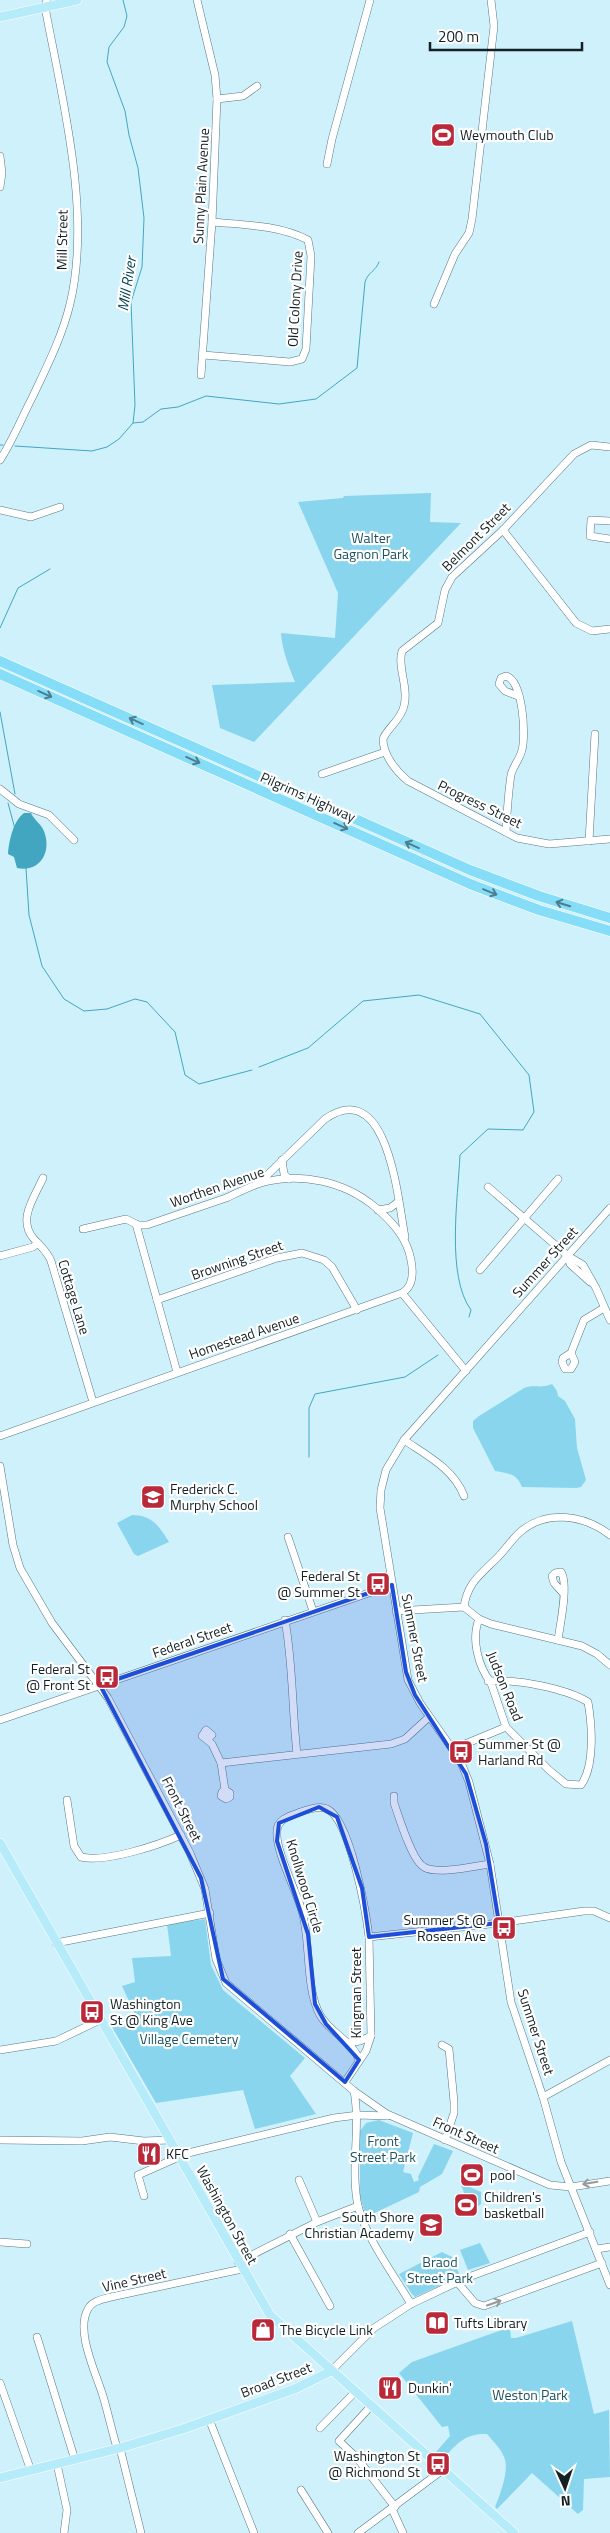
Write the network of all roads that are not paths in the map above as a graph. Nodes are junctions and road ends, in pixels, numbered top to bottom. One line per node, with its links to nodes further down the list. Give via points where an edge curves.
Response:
1 (76, 0): 5 (main road)
2 (197, 0): 8 (street, Sunny Plain Avenue, via 213,63)
3 (370, 0): 10 (street)
4 (491, 0): 13 (street, via 494,26 472,219 469,233 455,254)
5 (46, 4): 6 (main road); 17 (street, Mill Street, via 74,172 73,285 56,347)
6 (0, 17)
7 (257, 86): 8 (street, via 243,96)
8 (217, 99): 12 (street, Sunny Plain Avenue)
9 (0, 156): 11 (street)
10 (328, 164)
11 (0, 187)
12 (212, 222): 14 (street, Sunny Plain Avenue); 14 (street, Old Colony Drive, via 266,227 308,240 311,256 307,325 304,356 297,361)
13 (434, 304)
14 (203, 355): 15 (street, Sunny Plain Avenue)
15 (201, 375)
16 (610, 447): 21 (street, Belmont Street, via 591,445 574,454)
17 (0, 460)
18 (60, 507): 19 (street, via 31,517)
19 (0, 510)
20 (610, 521): 22 (street, via 591,520 590,528 590,536)
21 (503, 530): 23 (street, via 576,623 592,632); 28 (street, Belmont Street, via 451,578 438,623 402,650 406,699 400,716 383,739)
22 (610, 539)
23 (610, 629)
24 (3, 662): 35 (highway, Pilgrims Highway, one-way to 24, via 479,874)
25 (1, 675): 36 (highway, Pilgrims Highway, one-way to 36, via 470,884 530,907)
26 (518, 696): 31 (street, via 524,717 522,750 512,773)
27 (596, 734): 34 (street)
28 (385, 752): 29 (street); 31 (street, Progress Street, via 400,775 408,781)
29 (322, 774)
30 (0, 789): 33 (street, via 19,804 49,815)
31 (506, 832): 34 (street, Progress Street, via 517,838 549,844)
32 (610, 839): 34 (street, Progress Street)
33 (74, 840)
34 (589, 841)
35 (610, 918)
36 (610, 931)
37 (282, 1160): 39 (street, via 284,1174); 41 (street); 43 (street, via 331,1115 343,1111 362,1113 376,1123 383,1136)
38 (43, 1178): 49 (street, Cottage Lane, via 26,1222)
39 (289, 1179): 41 (street, Worthen Avenue); 45 (street, Worthen Avenue, via 318,1180 344,1187)
40 (558, 1179): 46 (street)
41 (258, 1184): 47 (street, Worthen Avenue, via 147,1225)
42 (488, 1188): 46 (street)
43 (398, 1202): 45 (street, via 390,1208); 50 (street)
44 (610, 1208): 52 (street, Summer Street)
45 (378, 1210): 50 (street, Worthen Avenue, via 395,1226)
46 (524, 1219): 52 (street); 53 (street)
47 (136, 1224): 48 (street, Worthen Avenue, via 121,1219); 55 (street)
48 (82, 1229)
49 (38, 1243): 51 (street); 62 (street, Cottage Lane, via 51,1261)
50 (406, 1243): 54 (street, Worthen Avenue, via 412,1275 409,1286)
51 (0, 1256)
52 (568, 1256): 56 (street, via 583,1266); 60 (street, Summer Street)
53 (480, 1270)
54 (402, 1293): 57 (street, Homestead Avenue); 60 (street)
55 (157, 1300): 57 (street, Browning Street, via 277,1258 302,1253 324,1260 332,1267); 61 (street)
56 (604, 1308): 58 (street); 59 (street, via 584,1320)
57 (356, 1310): 61 (street, Homestead Avenue)
58 (610, 1320)
59 (571, 1353)
60 (466, 1371): 64 (street, Summer Street)
61 (177, 1372): 62 (street, Homestead Avenue)
62 (93, 1402): 63 (street, Homestead Avenue)
63 (0, 1436)
64 (404, 1440): 66 (street, via 455,1479); 69 (street, Summer Street, via 386,1470 380,1498)
65 (0, 1466): 79 (street, Front Street, via 20,1568 52,1622)
66 (464, 1496)
67 (610, 1535): 71 (street, via 591,1522 576,1518 558,1516 533,1523 518,1534 472,1582)
68 (288, 1537): 72 (street)
69 (392, 1585): 72 (street, Federal Street); 73 (street, Summer Street)
70 (563, 1593): 76 (street)
71 (464, 1607): 73 (street); 74 (street)
72 (313, 1611): 75 (street, Federal Street)
73 (396, 1611): 80 (street, Summer Street, via 408,1680)
74 (479, 1619): 76 (street); 78 (street, Judson Road, via 475,1636 479,1661)
75 (285, 1620): 79 (street, Federal Street); 85 (street)
76 (558, 1640): 77 (street, via 582,1646)
77 (610, 1666)
78 (488, 1680): 82 (street, Judson Road); 82 (street, Judson Road, via 512,1681 588,1702 590,1745 586,1779 581,1785 566,1784)
79 (100, 1686): 81 (street, Federal Street); 90 (street, Front Street)
80 (429, 1717): 84 (street, Summer Street); 85 (street, via 400,1742)
81 (0, 1720)
82 (506, 1727): 84 (street)
83 (208, 1739): 86 (street)
84 (452, 1749): 92 (street, Summer Street, via 469,1782)
85 (297, 1754): 86 (street)
86 (221, 1763): 87 (street)
87 (225, 1790)
88 (394, 1796): 92 (street, via 412,1849 424,1867 438,1870)
89 (66, 1800): 90 (street, via 74,1846 81,1857 93,1858 143,1849)
90 (181, 1835): 93 (street, Front Street, via 201,1878)
91 (0, 1843): 97 (main road, Washington Street)
92 (490, 1864): 95 (street, Summer Street)
93 (210, 1912): 97 (street); 105 (street, Front Street, via 216,1959 226,1983)
94 (610, 1918): 95 (street, Kingman Street, via 594,1911 584,1911)
95 (499, 1923): 96 (street, Kingman Street); 107 (street, Summer Street, via 511,2002)
96 (369, 1936): 99 (street, Kingman Street); 100 (street, Knollwood Circle, via 362,1888 337,1817 327,1809 319,1808 283,1820 277,1826 277,1841 308,1934 315,2004 326,2024)
97 (56, 1942): 98 (main road, Washington Street)
98 (100, 2020): 102 (street, via 56,2041); 111 (main road, Washington Street)
99 (371, 2036): 100 (street); 103 (street, Kingman Street, via 366,2052)
100 (348, 2043): 103 (street, Knollwood Circle)
101 (442, 2045): 112 (street, via 449,2049 454,2102 454,2113)
102 (0, 2050)
103 (359, 2060): 105 (street, Kingman Street)
104 (610, 2060): 107 (street)
105 (345, 2082): 106 (street, Front Street)
106 (354, 2091): 108 (street); 109 (street, Front Street)
107 (543, 2097): 116 (street, Summer Street)
108 (358, 2115): 109 (street, Front Street); 113 (street, Front Street, via 257,2135); 118 (street)
109 (394, 2117): 112 (street, Front Street)
110 (0, 2140): 111 (street, via 110,2137)
111 (169, 2140): 113 (main road, Washington Street)
112 (445, 2140): 116 (street, Front Street, via 545,2183)
113 (179, 2157): 117 (street, Front Street, via 138,2175); 127 (main road, Washington Street)
114 (299, 2180): 119 (street)
115 (610, 2181): 116 (street, Front Street, one-way to 116)
116 (571, 2187): 120 (street)
117 (144, 2196)
118 (358, 2206): 119 (street); 130 (street, via 380,2253)
119 (317, 2222): 121 (street)
120 (590, 2232): 125 (street); 128 (street, Broad Street)
121 (290, 2234): 127 (street); 131 (street)
122 (0, 2242): 123 (street)
123 (27, 2244)
124 (610, 2248): 125 (street)
125 (597, 2249): 126 (street)
126 (602, 2263): 128 (street, one-way to 126, via 475,2303 484,2306); 129 (street)
127 (240, 2266): 133 (main road, Washington Street, via 274,2320); 139 (street, Vine Street, via 111,2297 89,2307 87,2350)
128 (457, 2282): 130 (street, Broad Street)
129 (610, 2285)
130 (411, 2304): 133 (street, Broad Street, via 374,2328)
131 (330, 2306)
132 (37, 2337): 140 (street)
133 (331, 2371): 135 (main road, Washington Street); 137 (main road, Broad Street, via 297,2388)
134 (0, 2383): 143 (street)
135 (355, 2392): 136 (main road, Washington Street); 138 (street)
136 (371, 2406): 142 (main road, Washington Street); 146 (street, via 338,2440)
137 (209, 2419): 139 (main road, Broad Street); 149 (street)
138 (320, 2428)
139 (118, 2448): 140 (main road, Broad Street); 148 (street)
140 (74, 2460): 141 (main road, Broad Street)
141 (57, 2464): 143 (main road, Broad Street); 147 (street, via 67,2510)
142 (444, 2469): 146 (street); 153 (main road, Washington Street)
143 (30, 2472): 144 (main road, Broad Street)
144 (0, 2478)
145 (300, 2490): 150 (street)
146 (394, 2508): 151 (street); 152 (street)
147 (64, 2533)
148 (141, 2533)
149 (254, 2533)
150 (328, 2533)
151 (358, 2533)
152 (402, 2533)
153 (514, 2533)

